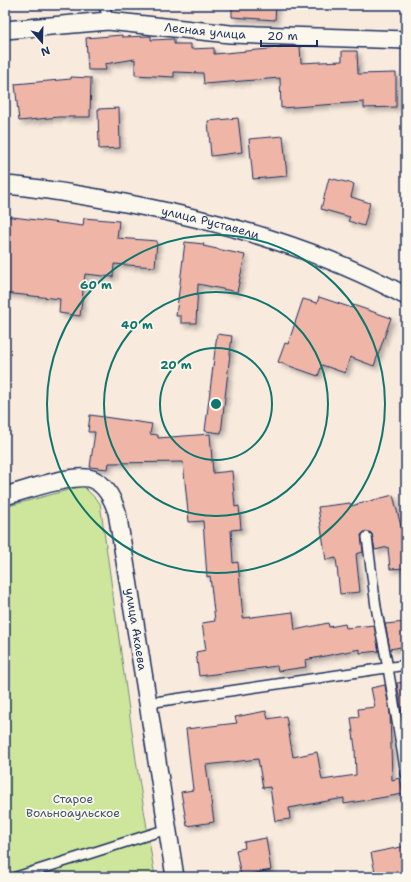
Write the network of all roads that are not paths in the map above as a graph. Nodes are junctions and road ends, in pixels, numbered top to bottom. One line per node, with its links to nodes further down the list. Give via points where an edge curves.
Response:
1 (102, 5): 2 (lane)
2 (108, 21): 3 (street, Лесная улица); 4 (street, Лесная улица, via 230,34)
3 (5, 30)
4 (406, 40)
5 (5, 185): 6 (street, улица Руставели, via 76,194 211,221 318,255)
6 (406, 296)
7 (5, 496): 11 (street, улица Акаева, via 82,477 94,479 112,499 117,512)
8 (367, 537): 10 (lane, via 376,607)
9 (406, 665): 10 (lane)
10 (388, 668): 11 (lane); 12 (lane)
11 (148, 702): 13 (street, улица Акаева)
12 (406, 774)
13 (167, 829): 14 (lane); 15 (street, улица Акаева)
14 (16, 877)
15 (175, 877)

